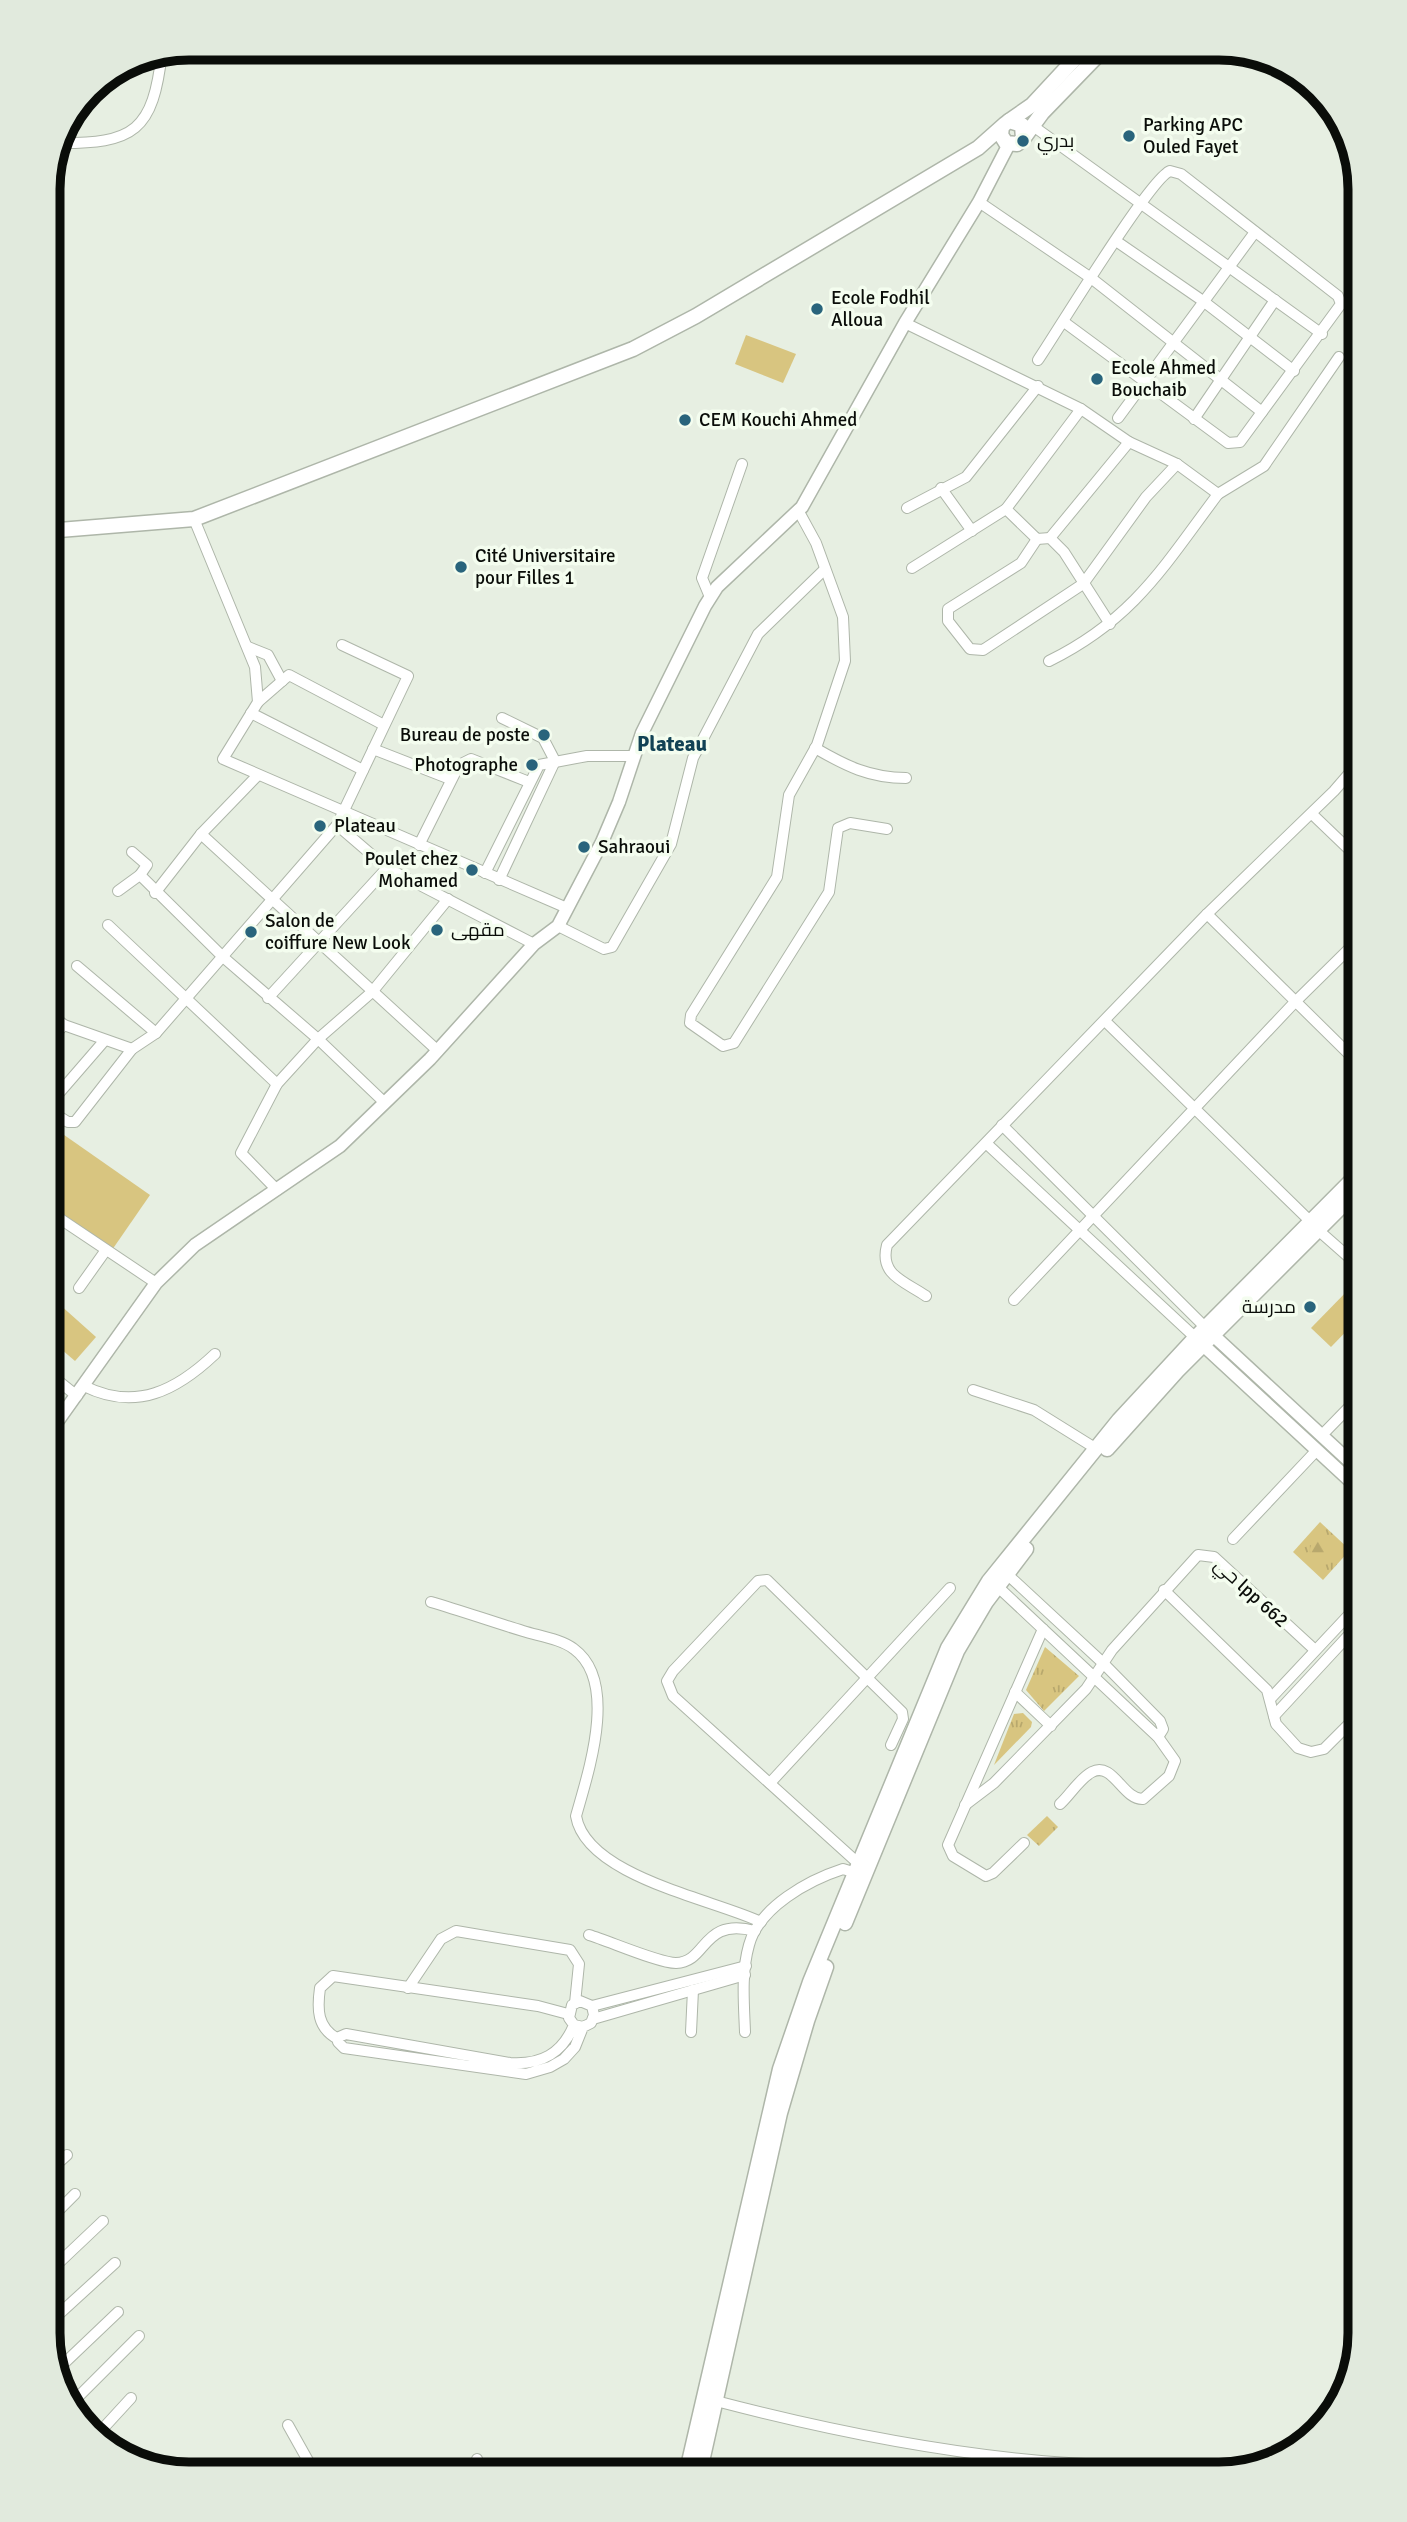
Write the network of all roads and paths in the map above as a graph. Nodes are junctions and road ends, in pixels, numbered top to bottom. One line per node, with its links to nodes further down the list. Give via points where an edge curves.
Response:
1 (1074, 60): 4 (main road, via 1032,105)
2 (1094, 60): 5 (main road)
3 (160, 63): 7 (street, via 153,105 135,128 107,142)
4 (1006, 124): 6 (main road, via 1022,125); 8 (main road, via 1001,135); 9 (main road)
5 (1033, 126): 6 (main road); 11 (street)
6 (1023, 139): 8 (main road)
7 (68, 143)
8 (1007, 144): 9 (main road); 10 (street)
9 (978, 148): 41 (main road, via 633,349)
10 (979, 202): 15 (street); 19 (street)
11 (1142, 204): 12 (street, via 1164,174 1174,171); 13 (street); 14 (street)
12 (1255, 232): 14 (street); 20 (street, via 1339,298 1340,310)
13 (1116, 241): 15 (street); 17 (street)
14 (1229, 266): 16 (street); 17 (street)
15 (1091, 278): 18 (street); 22 (street)
16 (1275, 299): 20 (street); 21 (street)
17 (1203, 300): 21 (street); 22 (street)
18 (1064, 322): 24 (street); 27 (street)
19 (905, 323): 28 (street); 40 (street)
20 (1322, 334): 25 (street)
21 (1251, 338): 25 (street); 26 (street)
22 (1174, 342): 26 (street); 27 (street)
23 (1339, 357): 37 (street, via 1264,466)
24 (1038, 360)
25 (1294, 371): 30 (street)
26 (1222, 378): 30 (street); 32 (street)
27 (1145, 382): 31 (street); 32 (street)
28 (1038, 386): 29 (street); 36 (street, via 966,477)
29 (1081, 409): 33 (street); 39 (street)
30 (1262, 412): 32 (street, via 1234,445)
31 (1118, 418)
32 (1194, 419)
33 (1129, 442): 35 (street); 44 (street)
34 (742, 464): 49 (street, via 702,578)
35 (1177, 464): 37 (street); 48 (street, via 1146,497)
36 (941, 488): 38 (street); 43 (street)
37 (1218, 494): 50 (street, via 1142,596)
38 (907, 508)
39 (1006, 509): 43 (street); 45 (street)
40 (799, 510): 47 (street); 49 (street)
41 (194, 519): 42 (main road); 52 (street)
42 (60, 530)
43 (972, 531): 46 (street)
44 (1051, 538): 45 (street); 48 (street)
45 (1037, 539): 48 (street, via 1020,564 948,609 948,621 970,649 983,650)
46 (912, 568)
47 (825, 569): 60 (street, via 843,617 847,646 841,677); 88 (street, via 758,634 693,758 671,844 612,947 604,949)
48 (1083, 584): 50 (street)
49 (710, 597): 61 (street)
50 (1110, 624): 53 (street)
51 (342, 645): 58 (street, via 408,676)
52 (248, 646): 54 (street, via 268,655); 55 (street)
53 (1049, 661)
54 (282, 681): 55 (street); 58 (street, via 289,675)
55 (258, 702): 56 (street)
56 (251, 713): 63 (street); 65 (street, via 223,759)
57 (502, 718): 62 (street, via 543,738)
58 (384, 725): 59 (street)
59 (373, 748): 63 (street); 67 (street)
60 (815, 748): 66 (street, via 869,775); 72 (street, via 789,795 777,877 690,1023 723,1046 734,1043 829,892 838,828 850,824)
61 (633, 757): 62 (street); 85 (street, via 606,832)
62 (555, 761): 68 (street, via 539,765); 80 (street)
63 (363, 770): 69 (street)
64 (1348, 774): 70 (street)
65 (258, 775): 69 (street); 73 (street)
66 (906, 778)
67 (450, 779): 68 (street, via 458,765 471,759); 74 (street)
68 (528, 782): 78 (street)
69 (342, 813): 71 (street); 74 (street)
70 (1312, 814): 75 (street); 86 (street)
71 (337, 825): 77 (street); 84 (street)
72 (887, 829)
73 (201, 834): 82 (street); 84 (street)
74 (419, 845): 78 (street)
75 (1348, 848)
76 (132, 852): 79 (street, via 147,865)
77 (387, 868): 83 (street); 90 (street)
78 (485, 873): 80 (street)
79 (140, 875): 81 (street); 82 (street)
80 (499, 880): 85 (street)
81 (118, 891)
82 (155, 893): 92 (street)
83 (448, 900): 89 (street); 94 (street)
84 (272, 902): 90 (street); 92 (street)
85 (567, 908): 88 (street)
86 (1207, 914): 97 (street); 98 (street)
87 (108, 925): 96 (street)
88 (558, 926): 89 (street)
89 (534, 944): 106 (street)
90 (319, 945): 94 (street); 95 (street)
91 (1348, 950): 97 (street)
92 (223, 957): 95 (street); 96 (street)
93 (77, 966): 102 (street)
94 (372, 992): 103 (street); 106 (street)
95 (268, 998): 103 (street)
96 (187, 1000): 102 (street); 108 (street)
97 (1294, 1003): 107 (street); 111 (street)
98 (1105, 1021): 111 (street); 113 (street)
99 (60, 1022): 100 (street)
100 (64, 1025): 101 (street); 104 (street)
101 (60, 1029)
102 (156, 1033): 105 (street)
103 (318, 1039): 108 (street); 110 (street)
104 (105, 1040): 105 (street); 109 (street)
105 (132, 1049): 112 (street, via 75,1122)
106 (438, 1051): 110 (street)
107 (1348, 1054)
108 (277, 1084): 116 (street, via 241,1153)
109 (60, 1093)
110 (385, 1103): 116 (street, via 340,1146)
111 (1196, 1107): 118 (street); 120 (street)
112 (60, 1117)
113 (1002, 1125): 114 (street); 118 (street)
114 (987, 1144): 121 (street); 126 (street, via 887,1245 883,1259 887,1269)
115 (1348, 1186): 120 (main road)
116 (277, 1190): 124 (street, via 195,1245)
117 (1348, 1198): 120 (main road)
118 (1094, 1216): 121 (street); 128 (street)
119 (60, 1219): 122 (street)
120 (1315, 1226): 123 (street); 128 (main road)
121 (1080, 1231): 127 (street); 128 (street)
122 (106, 1250): 124 (street); 125 (street)
123 (1348, 1256)
124 (156, 1283): 132 (street)
125 (79, 1288)
126 (926, 1296)
127 (1014, 1300)
128 (1204, 1336): 135 (street); 136 (main road); 137 (street); 141 (main road)
129 (215, 1353): 132 (street, via 174,1387 144,1397)
130 (60, 1379): 132 (street)
131 (973, 1390): 136 (street, via 1034,1410)
132 (80, 1391): 134 (street)
133 (1348, 1408): 135 (street)
134 (60, 1418)
135 (1322, 1435): 138 (street)
136 (1095, 1448): 163 (main road, via 994,1574 957,1631 931,1683)
137 (1317, 1450): 139 (street); 140 (street)
138 (1348, 1460)
139 (1348, 1479)
140 (1233, 1539)
141 (1002, 1580): 146 (street); 149 (street); 190 (main road, via 949,1668 807,2021 771,2150)
142 (950, 1587): 150 (street)
143 (1164, 1590): 148 (street, حي lpp 662, via 1194,1558 1209,1555); 149 (street, حي lpp 662); 153 (street, via 1265,1687)
144 (431, 1602): 164 (street, via 557,1642 580,1654 595,1683 599,1705 576,1816 578,1830 601,1855 641,1877 729,1908)
145 (1348, 1616): 148 (street)
146 (1043, 1629): 151 (street); 152 (street)
147 (1348, 1636): 154 (street)
148 (1315, 1650): 153 (street)
149 (1103, 1663): 151 (street, حي lpp 662); 157 (street, via 1162,1723)
150 (867, 1677): 158 (street, via 903,1715); 159 (street); 159 (street, via 764,1579 673,1671 667,1681 670,1692)
151 (1094, 1677): 155 (street, حي lpp 662); 157 (street)
152 (1015, 1692): 155 (street); 161 (street)
153 (1271, 1699): 154 (street)
154 (1274, 1716): 156 (street, via 1293,1744 1311,1752 1331,1744)
155 (1051, 1726): 161 (street, حي lpp 662, via 995,1783)
156 (1348, 1726)
157 (1157, 1737): 160 (street, via 1174,1756 1175,1766 1146,1798 1133,1798 1108,1772 1098,1770)
158 (891, 1745)
159 (770, 1783): 163 (street)
160 (1060, 1804)
161 (965, 1805): 162 (street, via 948,1841 949,1849 982,1875 993,1873)
162 (1024, 1843)
163 (858, 1868): 164 (street, via 843,1869 810,1883); 196 (main road, via 799,2012 772,2095)
164 (758, 1927): 165 (street, via 724,1928 679,1963); 166 (street)
165 (589, 1934)
166 (746, 1970): 168 (street); 169 (street); 176 (street)
167 (408, 1989): 170 (street, via 441,1939 462,1930 570,1950 579,1964); 172 (street); 174 (street, via 339,1975 327,1978 320,1988 320,2018 326,2031 338,2039 346,2034 503,2067 552,2056)
168 (693, 1990): 169 (street); 175 (street)
169 (655, 1996): 171 (street); 173 (street)
170 (575, 2003): 171 (street, via 584,2001); 172 (street)
171 (592, 2006): 173 (street)
172 (568, 2014): 174 (street)
173 (593, 2019): 174 (street)
174 (579, 2026)
175 (691, 2032)
176 (745, 2032)
177 (67, 2155): 178 (street)
178 (60, 2161)
179 (75, 2194): 180 (street)
180 (60, 2209)
181 (103, 2221): 182 (street)
182 (60, 2262)
183 (115, 2263): 185 (street)
184 (118, 2312): 187 (street)
185 (60, 2313)
186 (139, 2336): 188 (street)
187 (63, 2364)
188 (77, 2398)
189 (131, 2398): 192 (street)
190 (716, 2401): 197 (main road); 198 (street, via 890,2441)
191 (288, 2425): 194 (street)
192 (102, 2430)
193 (477, 2459): 195 (street)
194 (309, 2462)
195 (478, 2462)
196 (689, 2462)
197 (702, 2462)
198 (1063, 2462)

